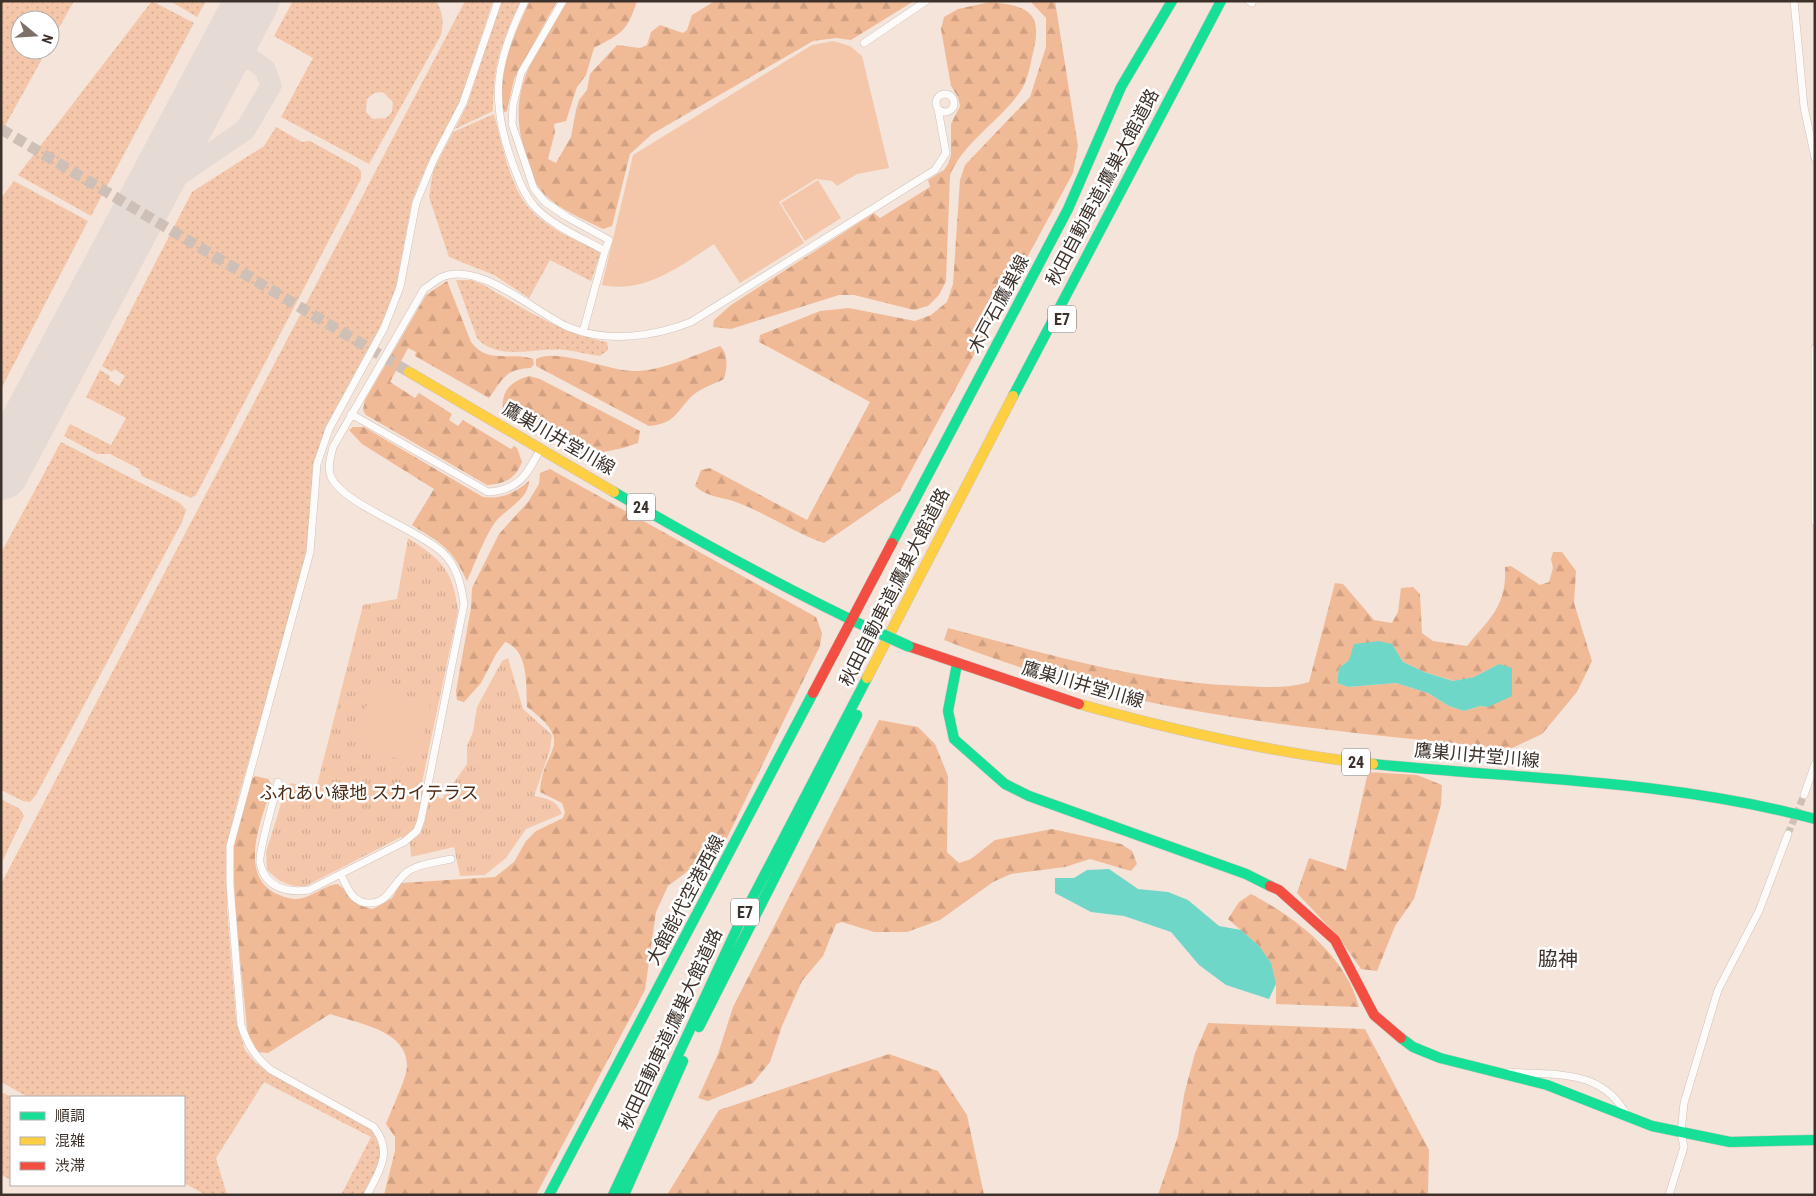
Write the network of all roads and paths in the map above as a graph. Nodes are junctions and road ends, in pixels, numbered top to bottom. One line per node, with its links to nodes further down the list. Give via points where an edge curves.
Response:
1 (498, 1): 32 (street, via 463,103 416,203 400,287 384,328 328,428 317,464 310,552 230,846 240,1026 257,1058 271,1070 374,1127 384,1143 384,1154)
2 (526, 1): 12 (street, via 509,34 498,82 498,109 506,145 522,188 534,207)
3 (562, 1): 12 (street, via 521,73 512,124 534,189 545,202 567,217 609,240)
4 (926, 1): 9 (street)
5 (1172, 1): 19 (main road, 木戸石鷹巣線, via 1122,87 1068,209)
6 (1220, 1): 34 (main road, 秋田自動車道;鷹巣大館道路 / E7, via 739,924)
7 (1230, 1): 35 (main road, 秋田自動車道;鷹巣大館道路 / E7, via 752,918)
8 (1794, 1): 11 (street, via 1804,107)
9 (864, 43)
10 (938, 109): 13 (street, via 946,153 936,170 691,322 654,334 632,336)
11 (1815, 158)
12 (605, 251): 13 (street)
13 (583, 332): 16 (street, via 567,327 479,277 464,274 441,277 424,289)
14 (1815, 348): 18 (street)
15 (409, 372): 17 (main road, 鷹巣川井堂川線 / 24)
16 (351, 414): 17 (street, via 488,492 514,487); 27 (street, via 333,446 329,463 331,476 350,496 442,552 459,579 464,604 417,831 404,842)
17 (541, 448): 19 (main road, 鷹巣川井堂川線 / 24, via 710,548)
18 (1815, 522)
19 (852, 621): 20 (main road, 鷹巣川井堂川線 / 24, bridge); 33 (main road, 大館能代空港西線)
20 (958, 664): 24 (main road, 鷹巣川井堂川線 / 24, via 1068,702 1300,754 1356,762 1664,789); 28 (main road, via 948,698 954,739 1005,784 1029,796 1246,874 1279,890 1335,940 1374,1015 1404,1041 1440,1058)
21 (1815, 764): 23 (street)
22 (278, 782): 27 (street, via 260,857 268,879 277,888 293,892 309,890)
23 (1804, 795)
24 (1815, 819)
25 (1788, 834): 30 (street, via 1759,911 1718,990 1684,1103)
26 (451, 859): 27 (street, via 408,871 383,899 372,904 352,897)
27 (341, 875)
28 (1495, 1071): 29 (main road, via 1547,1085); 29 (street, via 1578,1077 1607,1090)
29 (1628, 1117): 30 (main road)
30 (1681, 1133): 31 (main road, via 1730,1142); 36 (street, via 1684,1147)
31 (1815, 1140)
32 (367, 1195)
33 (549, 1195)
34 (613, 1195)
35 (624, 1195)
36 (1669, 1195)

